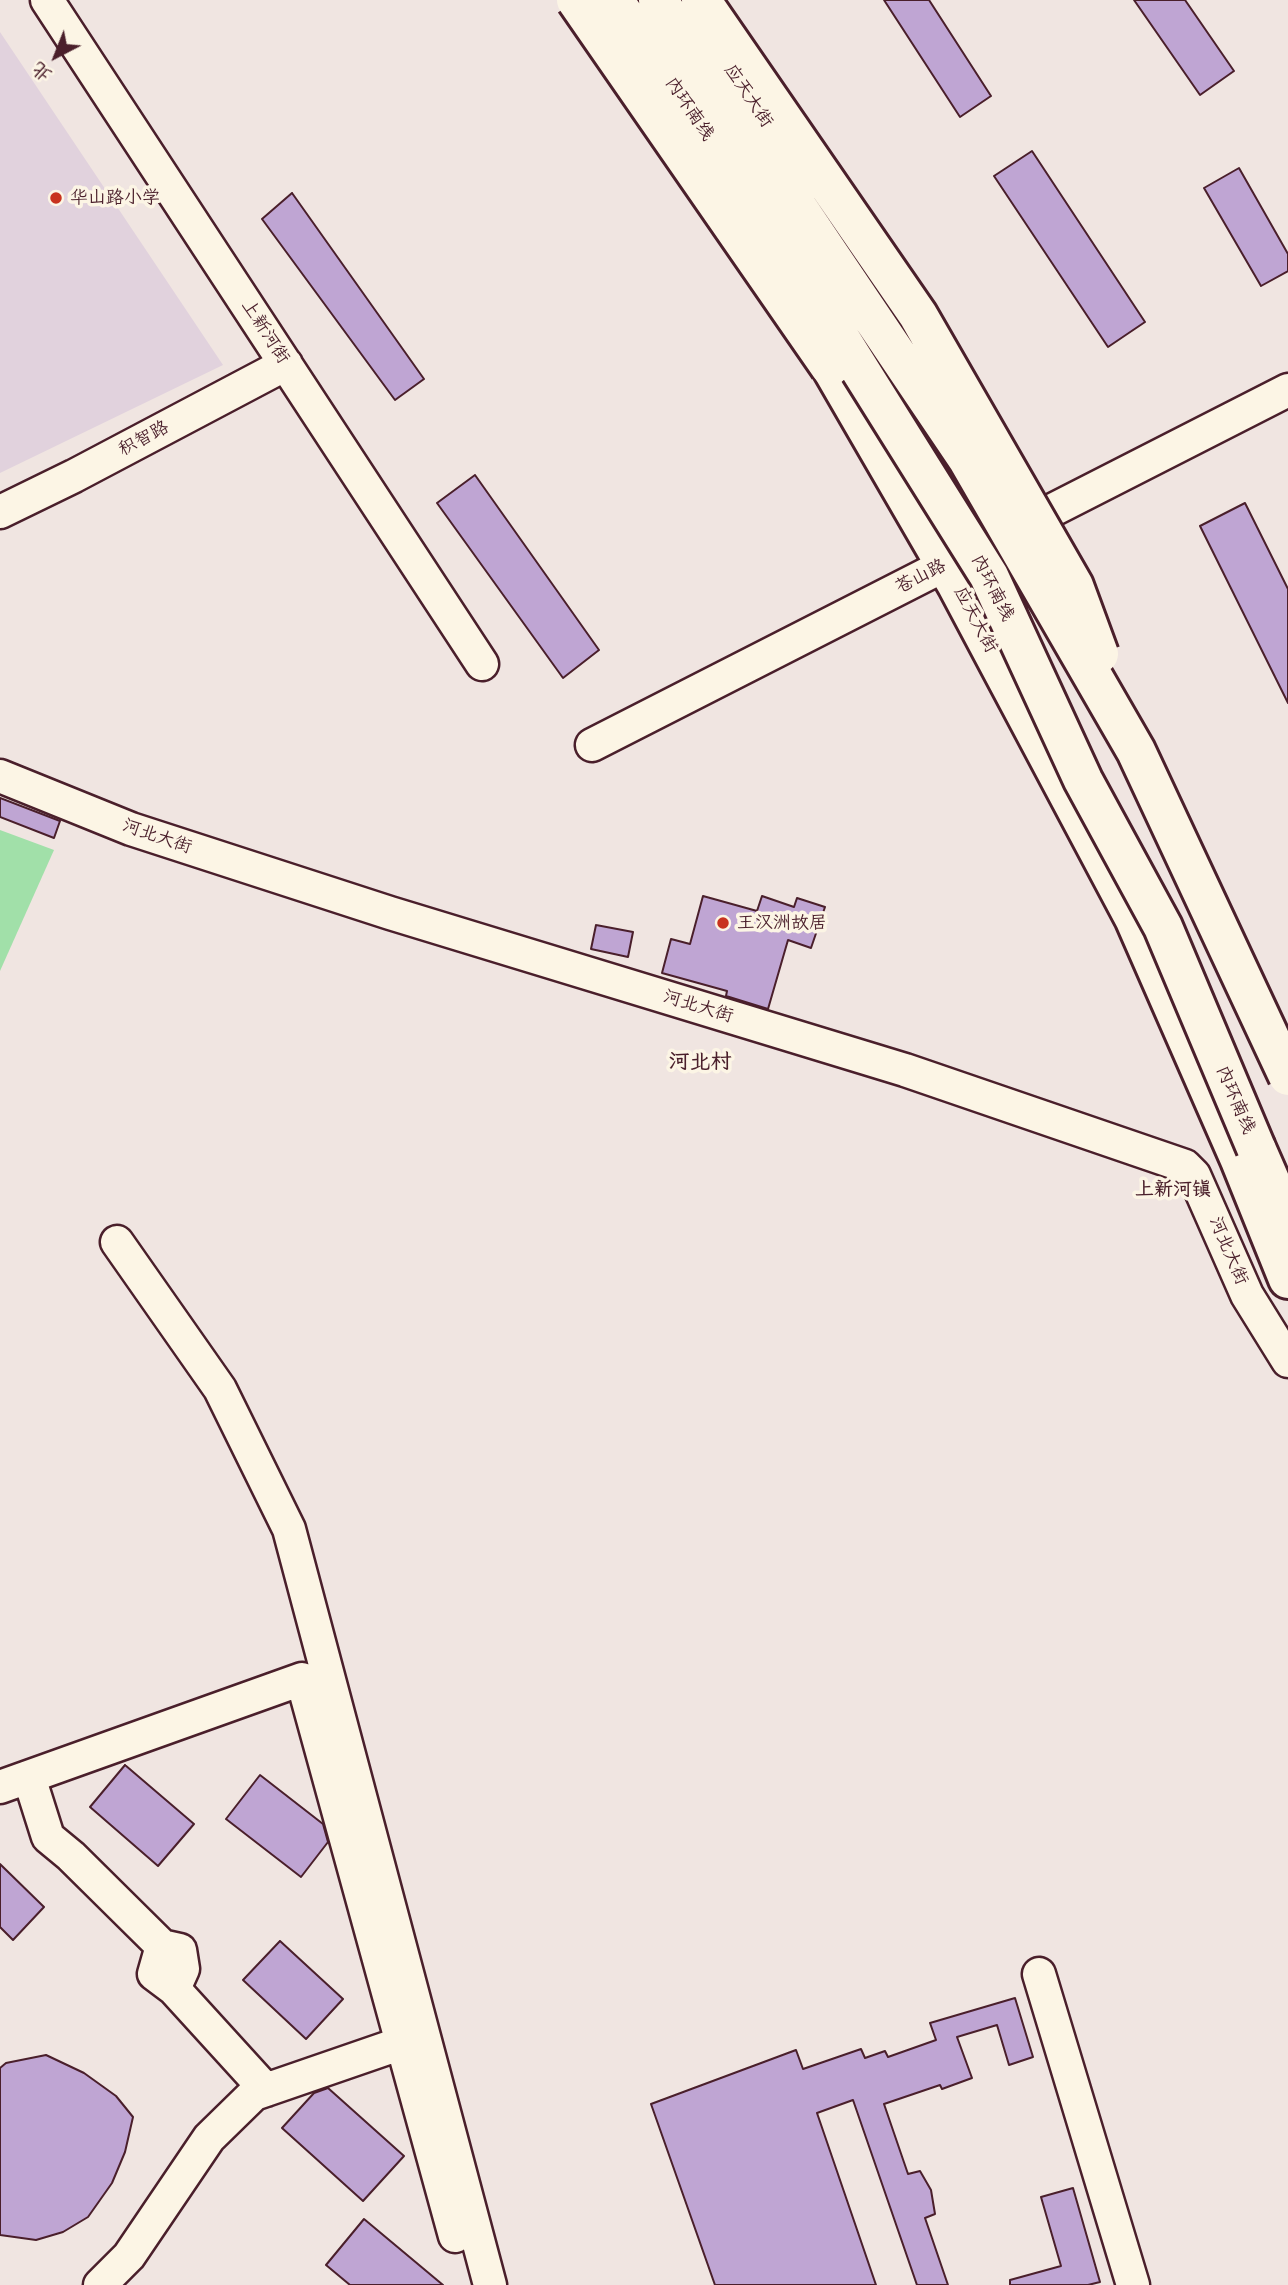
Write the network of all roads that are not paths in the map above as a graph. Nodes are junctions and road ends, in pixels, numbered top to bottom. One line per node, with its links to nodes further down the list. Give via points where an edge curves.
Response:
1 (47, 0): 8 (street, 上新河街)
2 (576, 0): 18 (main road, bridge, via 915,491)
3 (592, 0): 13 (main road, 应天大街, via 777,274)
4 (614, 0): 18 (main road, 内环南线, bridge, via 792,261 989,576)
5 (658, 0): 16 (main road, 内环南线, bridge, via 968,460)
6 (683, 0): 12 (main road, 应天大街, via 843,237)
7 (701, 0): 16 (main road, bridge, via 918,315 1074,586)
8 (286, 364): 11 (street, 积智路); 14 (street, 上新河街)
9 (1288, 390): 12 (street, 苍山路)
10 (1288, 413): 12 (street, 苍山路)
11 (0, 512)
12 (1030, 532): 13 (street, 苍山路); 19 (main road, 应天大街, via 1235,918)
13 (950, 575): 15 (street, 苍山路); 23 (main road, 应天大街, via 1134,918)
14 (482, 664)
15 (593, 745)
16 (1136, 751): 20 (main road, 内环南线, bridge)
17 (0, 776): 24 (street, 河北大街, via 155,837 390,914 905,1070 1185,1166 1194,1175 1247,1295)
18 (1083, 780): 21 (main road, 内环南线, bridge, via 1163,927)
19 (1288, 1032)
20 (1288, 1076)
21 (1288, 1221)
22 (117, 1242): 31 (street, via 220,1389 289,1528)
23 (1288, 1279)
24 (1288, 1361)
25 (14, 1782): 27 (street, via 302,1679); 28 (street, via 48,1836 162,1947 180,1950 183,1969 174,1989)
26 (1040, 1974): 32 (street)
27 (402, 2043): 28 (street); 30 (street)
28 (265, 2090): 29 (street, via 254,2094 209,2138 129,2256)
29 (100, 2285)
30 (468, 2285)
31 (490, 2285)
32 (1133, 2285)

